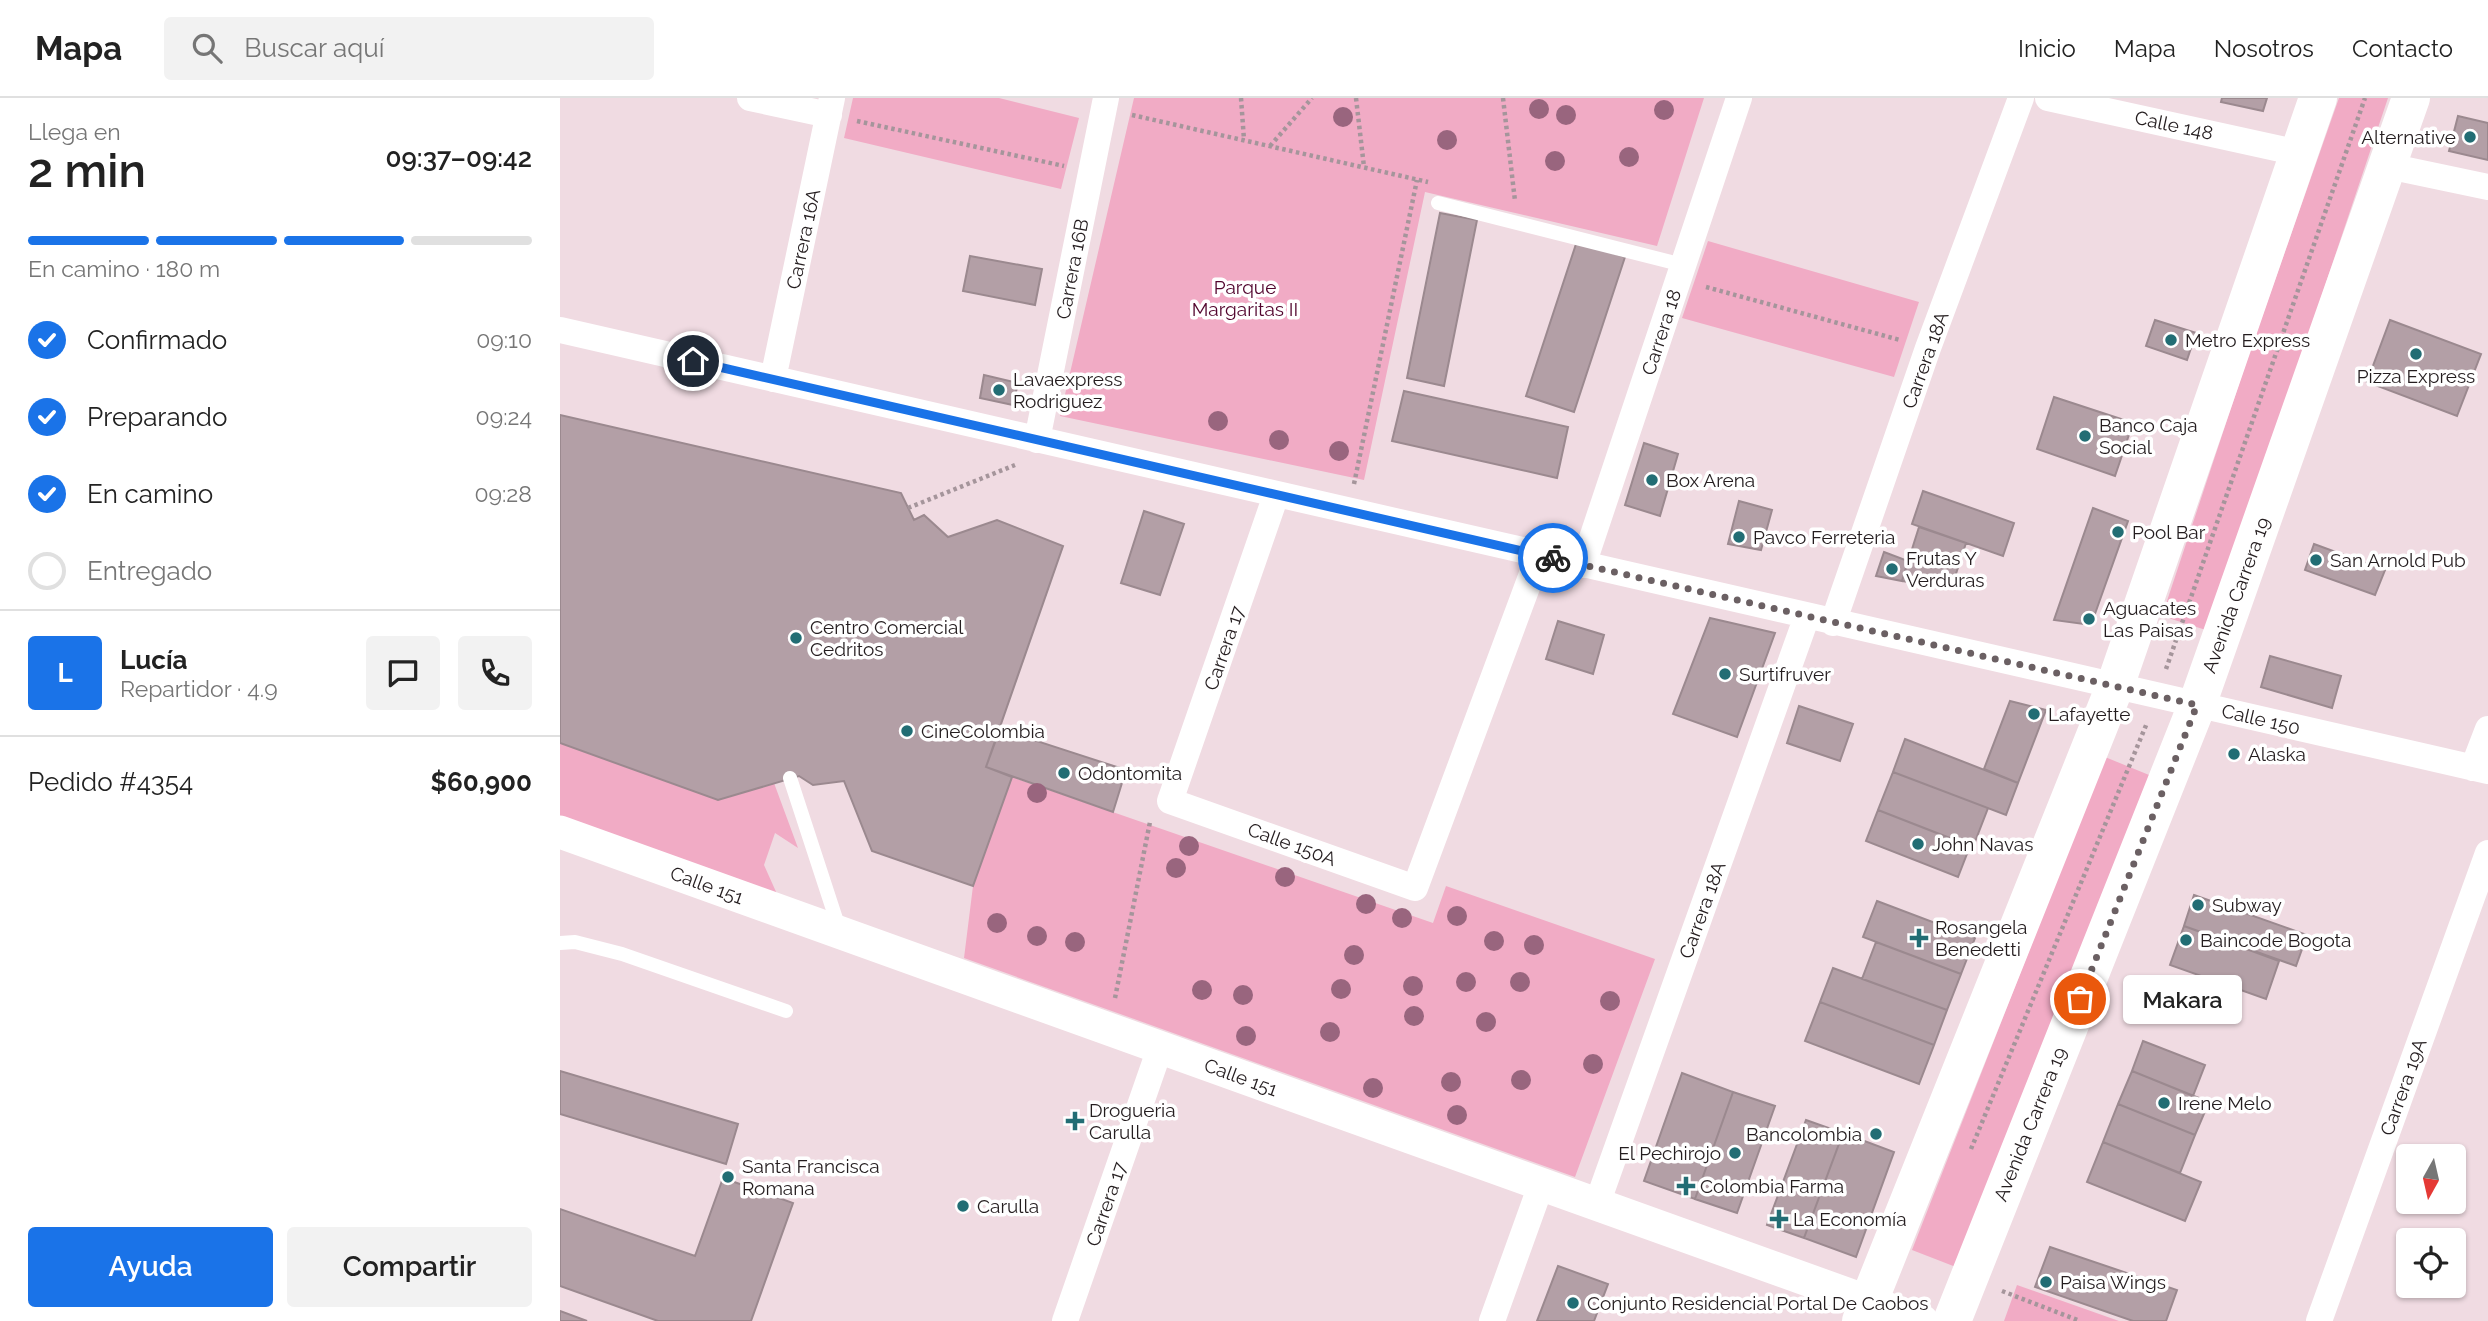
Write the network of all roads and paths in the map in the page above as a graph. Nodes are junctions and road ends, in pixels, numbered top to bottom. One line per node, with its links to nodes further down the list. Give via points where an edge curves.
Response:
1 (750, 98): 13 (street)
2 (1241, 98): 14 (path)
3 (1312, 98): 15 (path)
4 (1356, 98): 16 (path)
5 (1503, 98): 25 (path)
6 (1739, 98): 28 (street, Carrera 18)
7 (2021, 98): 30 (street, Carrera 18A)
8 (2048, 98): 17 (street, Calle 148)
9 (2318, 98): 17 (main road)
10 (2365, 98): 23 (path)
11 (2411, 98): 20 (main road, Avenida Carrera 19)
12 (1105, 103): 14 (path); 18 (street, Carrera 16B)
13 (830, 106): 18 (path); 31 (street, Carrera 16A)
14 (1244, 140): 15 (path)
15 (1270, 146): 16 (path)
16 (1364, 167): 19 (path)
17 (2294, 167): 23 (path); 41 (main road)
18 (1091, 172): 32 (street, Carrera 16B)
19 (1417, 180): 21 (path); 35 (path)
20 (2383, 183): 22 (street); 23 (path); 42 (main road, Avenida Carrera 19)
21 (1441, 185)
22 (2488, 187)
23 (2334, 191): 40 (path)
24 (1503, 199): 25 (path)
25 (1515, 202): 27 (path)
26 (1438, 203): 28 (lane)
27 (1529, 205)
28 (1681, 272): 30 (path); 37 (street, Carrera 18)
29 (560, 330): 31 (street, Calle 150)
30 (1928, 348): 39 (street, Carrera 18A)
31 (774, 379): 32 (street, Calle 150)
32 (1037, 440): 33 (street, Calle 150); 34 (path, via 1021,463)
33 (1276, 495): 35 (street, Calle 150); 47 (street, Carrera 17)
34 (908, 508)
35 (1348, 511): 36 (street, Calle 150)
36 (1539, 555): 37 (street, Calle 150); 47 (street, Calle 150A, via 1415,888)
37 (1583, 565): 38 (street, Calle 150)
38 (1807, 616): 39 (street, Calle 150); 57 (street, Carrera 18A)
39 (1833, 623): 41 (street, Calle 150)
40 (2167, 667)
41 (2115, 686): 42 (street, Calle 150); 59 (main road)
42 (2197, 705): 45 (street, Calle 150); 63 (main road, Avenida Carrera 19)
43 (2150, 715): 55 (path)
44 (2488, 729): 45 (street)
45 (2481, 769)
46 (790, 778): 50 (lane)
47 (1170, 801): 52 (path, via 1147,824)
48 (560, 832): 50 (street, Calle 151)
49 (2488, 853): 65 (street, Carrera 19A)
50 (840, 933): 54 (street, Calle 151)
51 (560, 943): 53 (lane, via 575,942 622,954)
52 (1114, 1003)
53 (786, 1011)
54 (1160, 1048): 56 (street, Calle 151); 60 (street, Carrera 17)
55 (1966, 1162)
56 (1541, 1185): 57 (street, Calle 151); 61 (street)
57 (1597, 1204): 59 (street, Calle 151)
58 (2001, 1291): 64 (path)
59 (1865, 1311): 62 (street, Calle 151)
60 (1065, 1321)
61 (1492, 1321)
62 (1922, 1321)
63 (1952, 1321)
64 (2080, 1321)
65 (2319, 1321)

